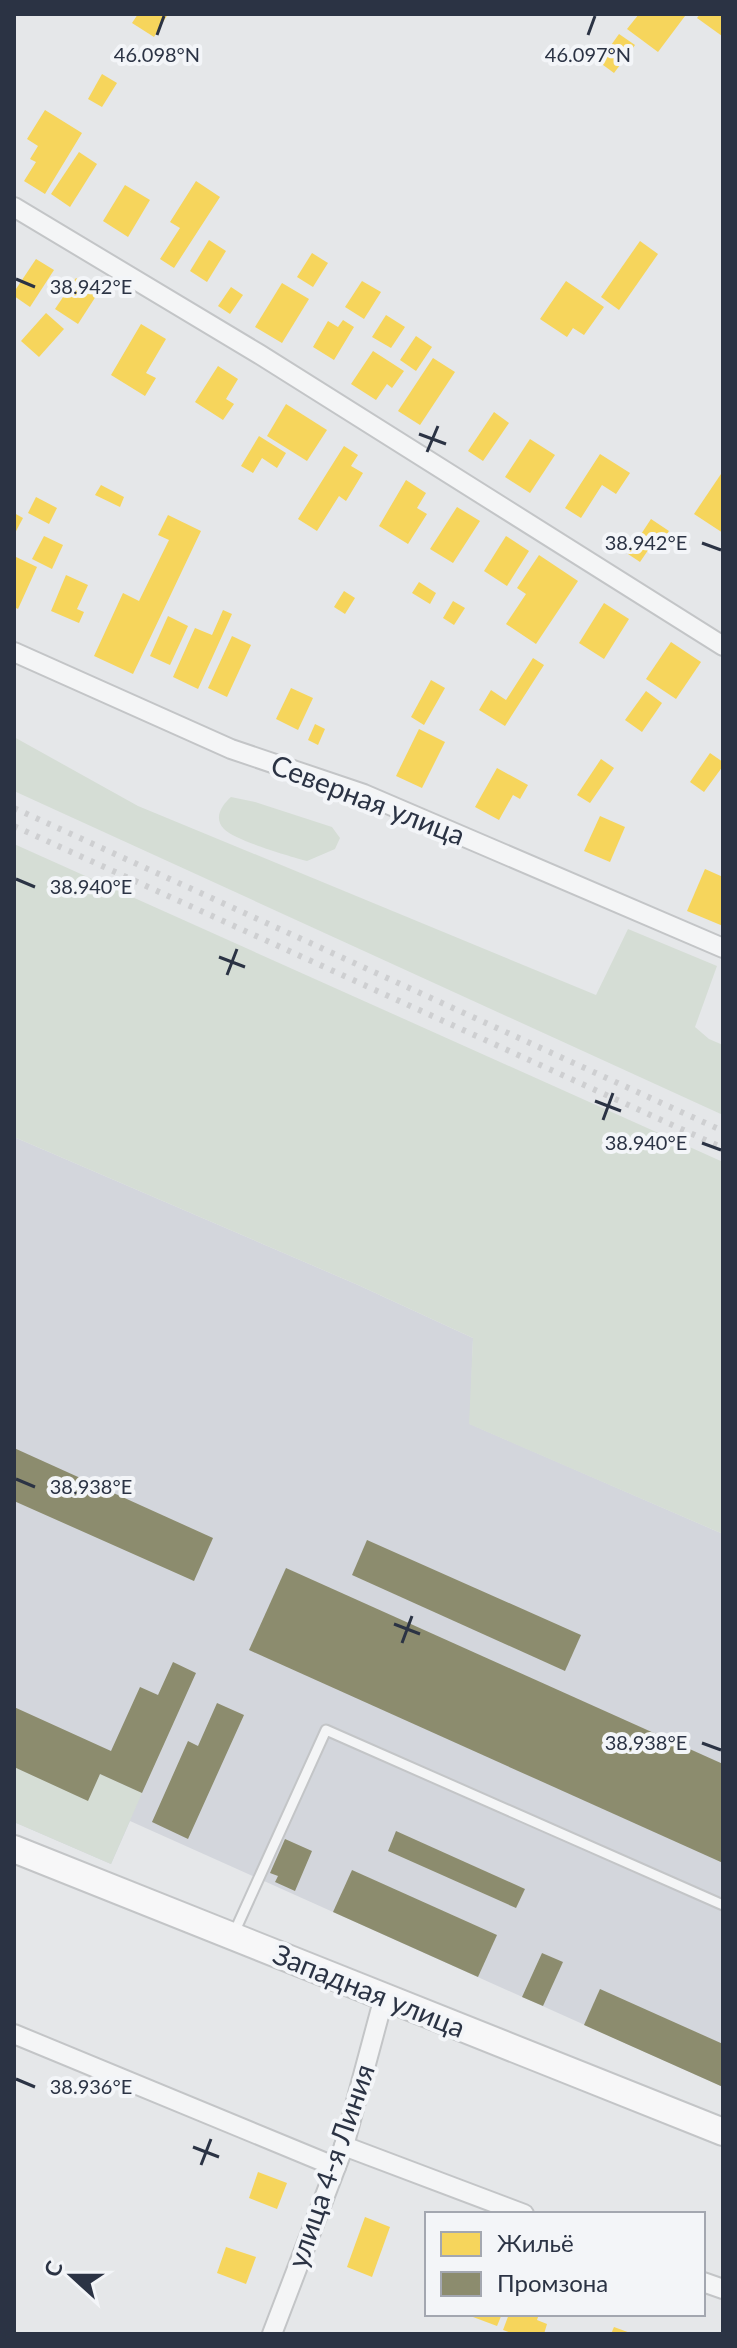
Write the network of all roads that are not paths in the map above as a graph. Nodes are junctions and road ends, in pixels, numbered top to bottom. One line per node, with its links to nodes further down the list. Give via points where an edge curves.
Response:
1 (14, 207): 2 (street)
2 (723, 646)
3 (14, 652): 4 (street, Северная улица, via 231,749 364,794)
4 (723, 948)
5 (14, 1849): 7 (street, Западная улица)
6 (723, 1905): 7 (lane, via 326,1730)
7 (233, 1936): 8 (street, Западная улица)
8 (384, 1997): 10 (street, Западная улица); 11 (street, улица 4-я Линия)
9 (14, 2034): 12 (street)
10 (723, 2132)
11 (344, 2146): 12 (street, улица 4-я Линия); 13 (street)
12 (336, 2167): 14 (street, улица 4-я Линия)
13 (519, 2212)
14 (272, 2334)

